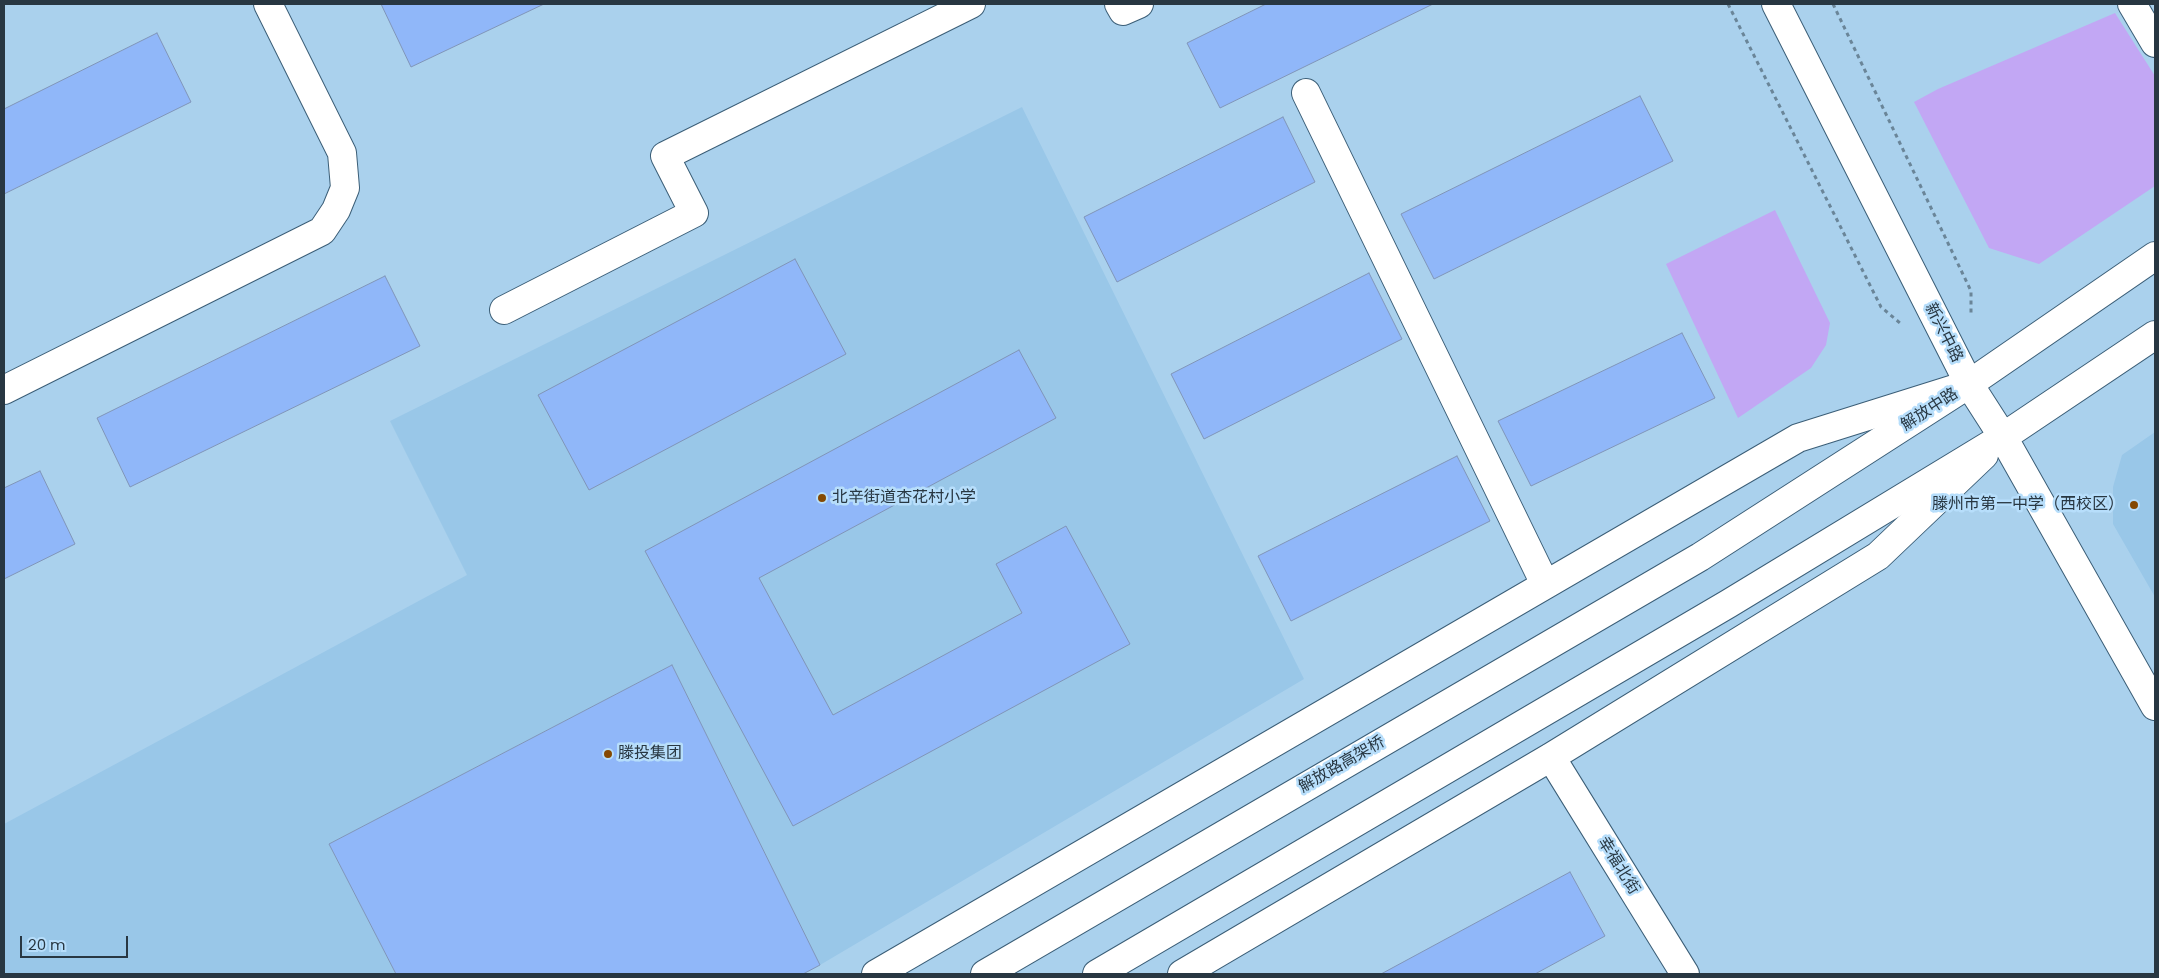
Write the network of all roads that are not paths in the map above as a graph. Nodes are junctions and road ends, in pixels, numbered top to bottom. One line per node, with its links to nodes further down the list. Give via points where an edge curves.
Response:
1 (268, 4): 13 (main road, via 342,153 345,188 322,231)
2 (971, 4): 10 (main road, via 665,156 694,213)
3 (1119, 4): 4 (main road, via 1123,11)
4 (1139, 4)
5 (1776, 4): 12 (main road, 新兴中路)
6 (2132, 4): 7 (main road)
7 (2155, 42)
8 (1306, 93): 16 (main road)
9 (2155, 256): 12 (main road, 解放中路)
10 (504, 310)
11 (2155, 335): 14 (main road)
12 (1969, 384): 14 (main road, 新兴中路); 15 (main road, 解放中路); 16 (main road, via 1798,438)
13 (4, 390)
14 (2003, 437): 17 (main road, 新兴中路); 18 (main road, via 1878,556); 21 (main road, via 1728,604)
15 (1700, 557): 20 (main road, 解放路高架桥)
16 (1545, 584): 19 (main road)
17 (2155, 706)
18 (1550, 757): 22 (main road); 23 (main road, 幸福北街)
19 (876, 974)
20 (985, 974)
21 (1097, 974)
22 (1182, 974)
23 (1685, 974)

